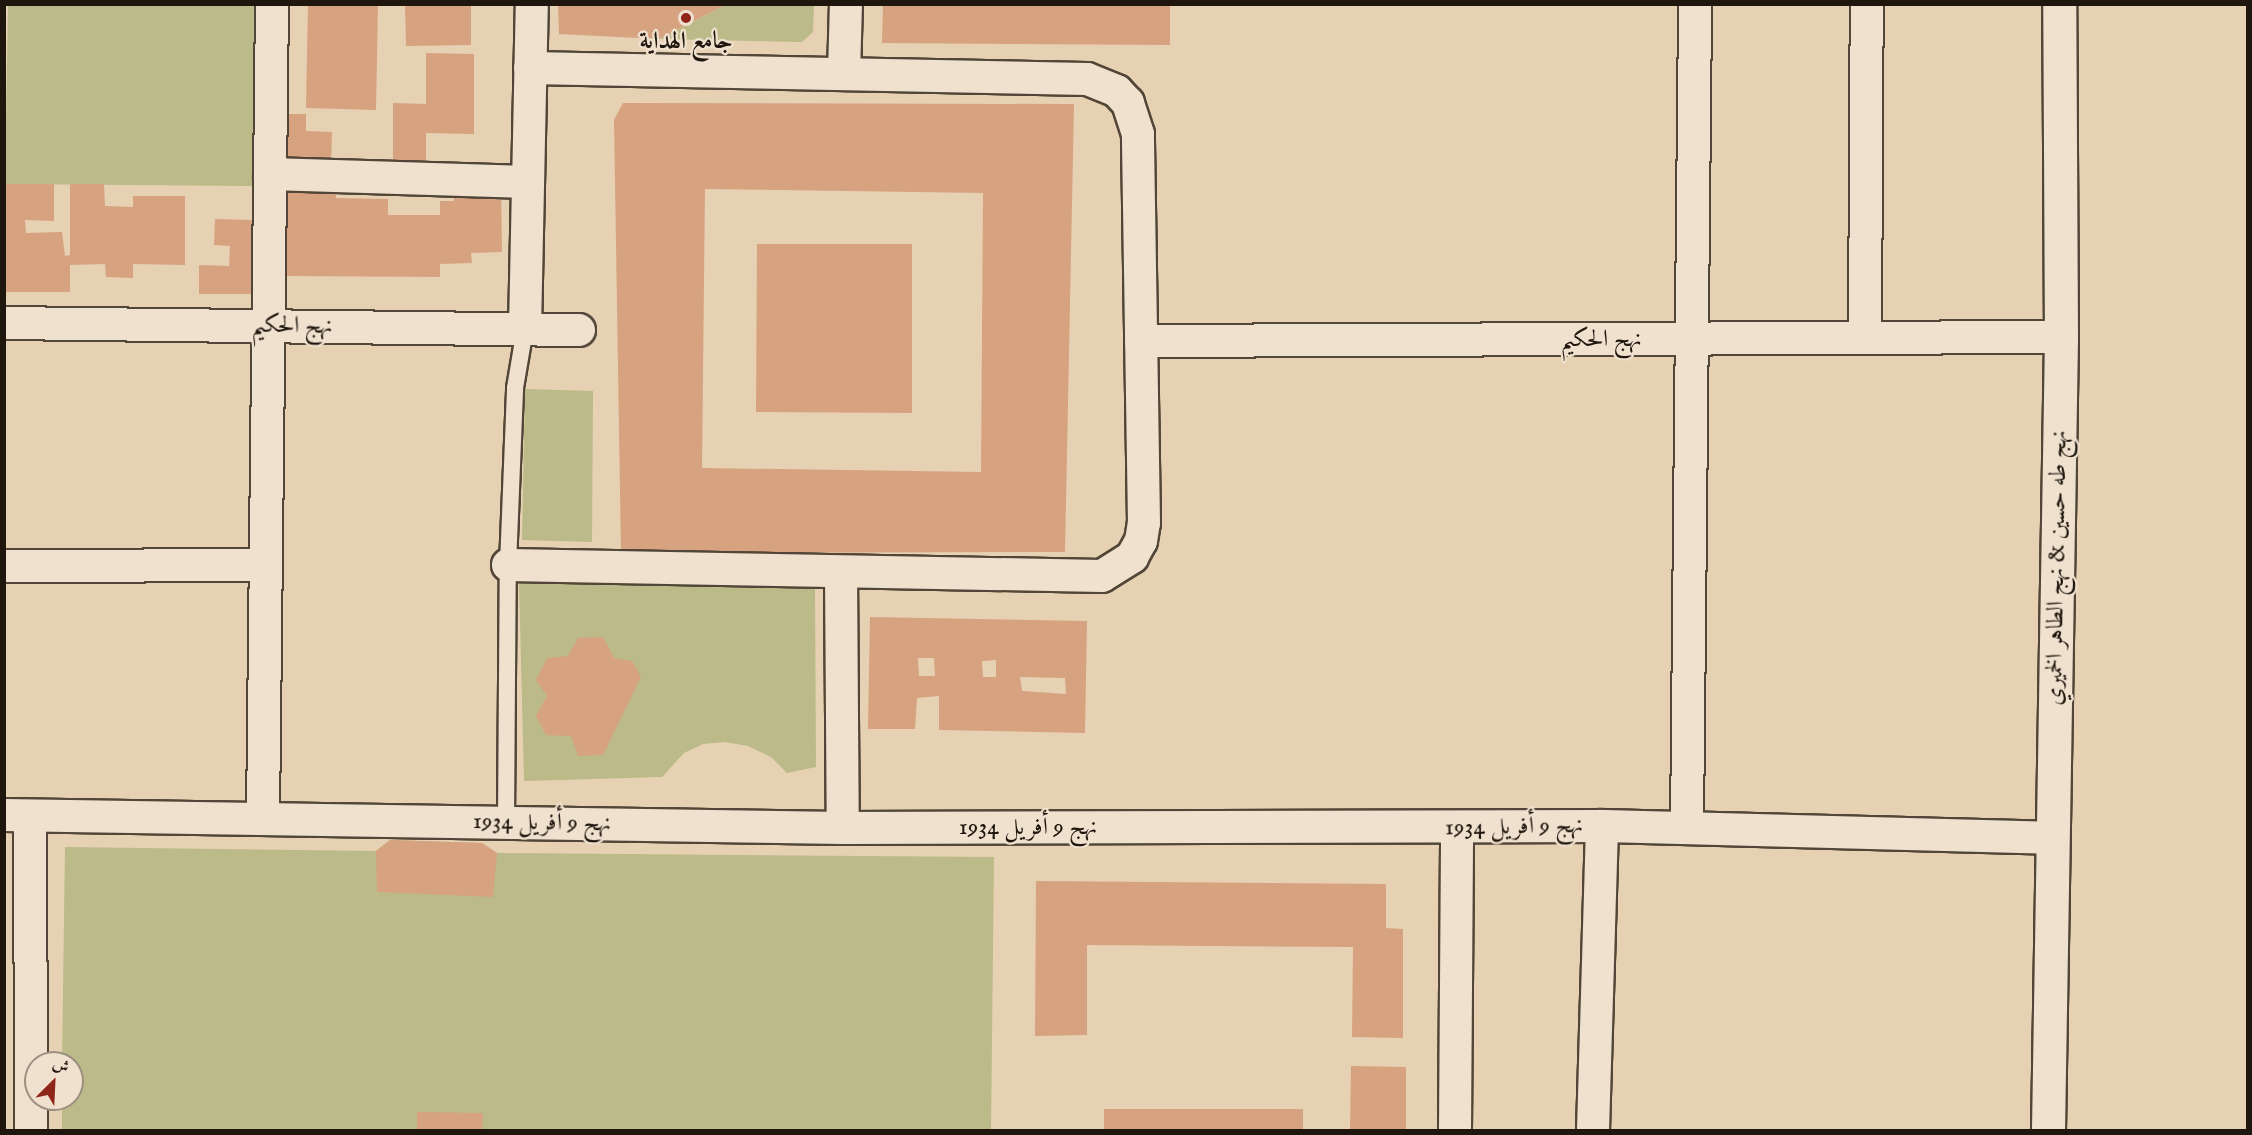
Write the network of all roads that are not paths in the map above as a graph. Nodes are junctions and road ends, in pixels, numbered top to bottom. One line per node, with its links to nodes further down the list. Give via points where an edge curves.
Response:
1 (272, 4): 9 (street)
2 (532, 4): 7 (street)
3 (846, 4): 8 (street)
4 (1695, 4): 17 (street)
5 (1867, 4): 16 (street)
6 (2059, 4): 15 (street, نهج طه حسين & نهج الطاهر الخميري)
7 (530, 68): 8 (street); 10 (street)
8 (844, 74): 18 (street, via 1087,79 1117,91 1128,103 1138,134)
9 (270, 174): 10 (street); 12 (street)
10 (528, 182): 13 (street)
11 (4, 323): 12 (street, نهج الحكيم)
12 (268, 326): 13 (street, نهج الحكيم); 19 (street)
13 (525, 329): 14 (street, نهج الحكيم); 20 (lane, via 515,388)
14 (579, 330)
15 (2061, 337): 16 (street, نهج الحكيم); 30 (street, نهج طه حسين & نهج الطاهر الخميري)
16 (1865, 338): 17 (street, نهج الحكيم)
17 (1691, 339): 18 (street, نهج الحكيم); 29 (street)
18 (1141, 341): 22 (street, via 1144,523 1141,541 1119,569 1083,578)
19 (266, 565): 21 (street); 24 (street)
20 (508, 565): 22 (street); 25 (lane)
21 (4, 566)
22 (841, 573): 27 (street)
23 (17, 816): 24 (street, نهج 9 أفريل 1934); 31 (street)
24 (263, 818): 25 (street, نهج 9 أفريل 1934)
25 (506, 823): 27 (street, نهج 9 أفريل 1934)
26 (1602, 826): 28 (street, نهج 9 أفريل 1934); 29 (street, نهج 9 أفريل 1934); 33 (street)
27 (843, 828): 28 (street, نهج 9 أفريل 1934)
28 (1458, 828): 32 (street)
29 (1688, 828): 30 (street, نهج 9 أفريل 1934)
30 (2052, 838): 34 (street, نهج طه حسين & نهج الطاهر الخميري)
31 (30, 1131)
32 (1455, 1131)
33 (1593, 1131)
34 (2048, 1131)

